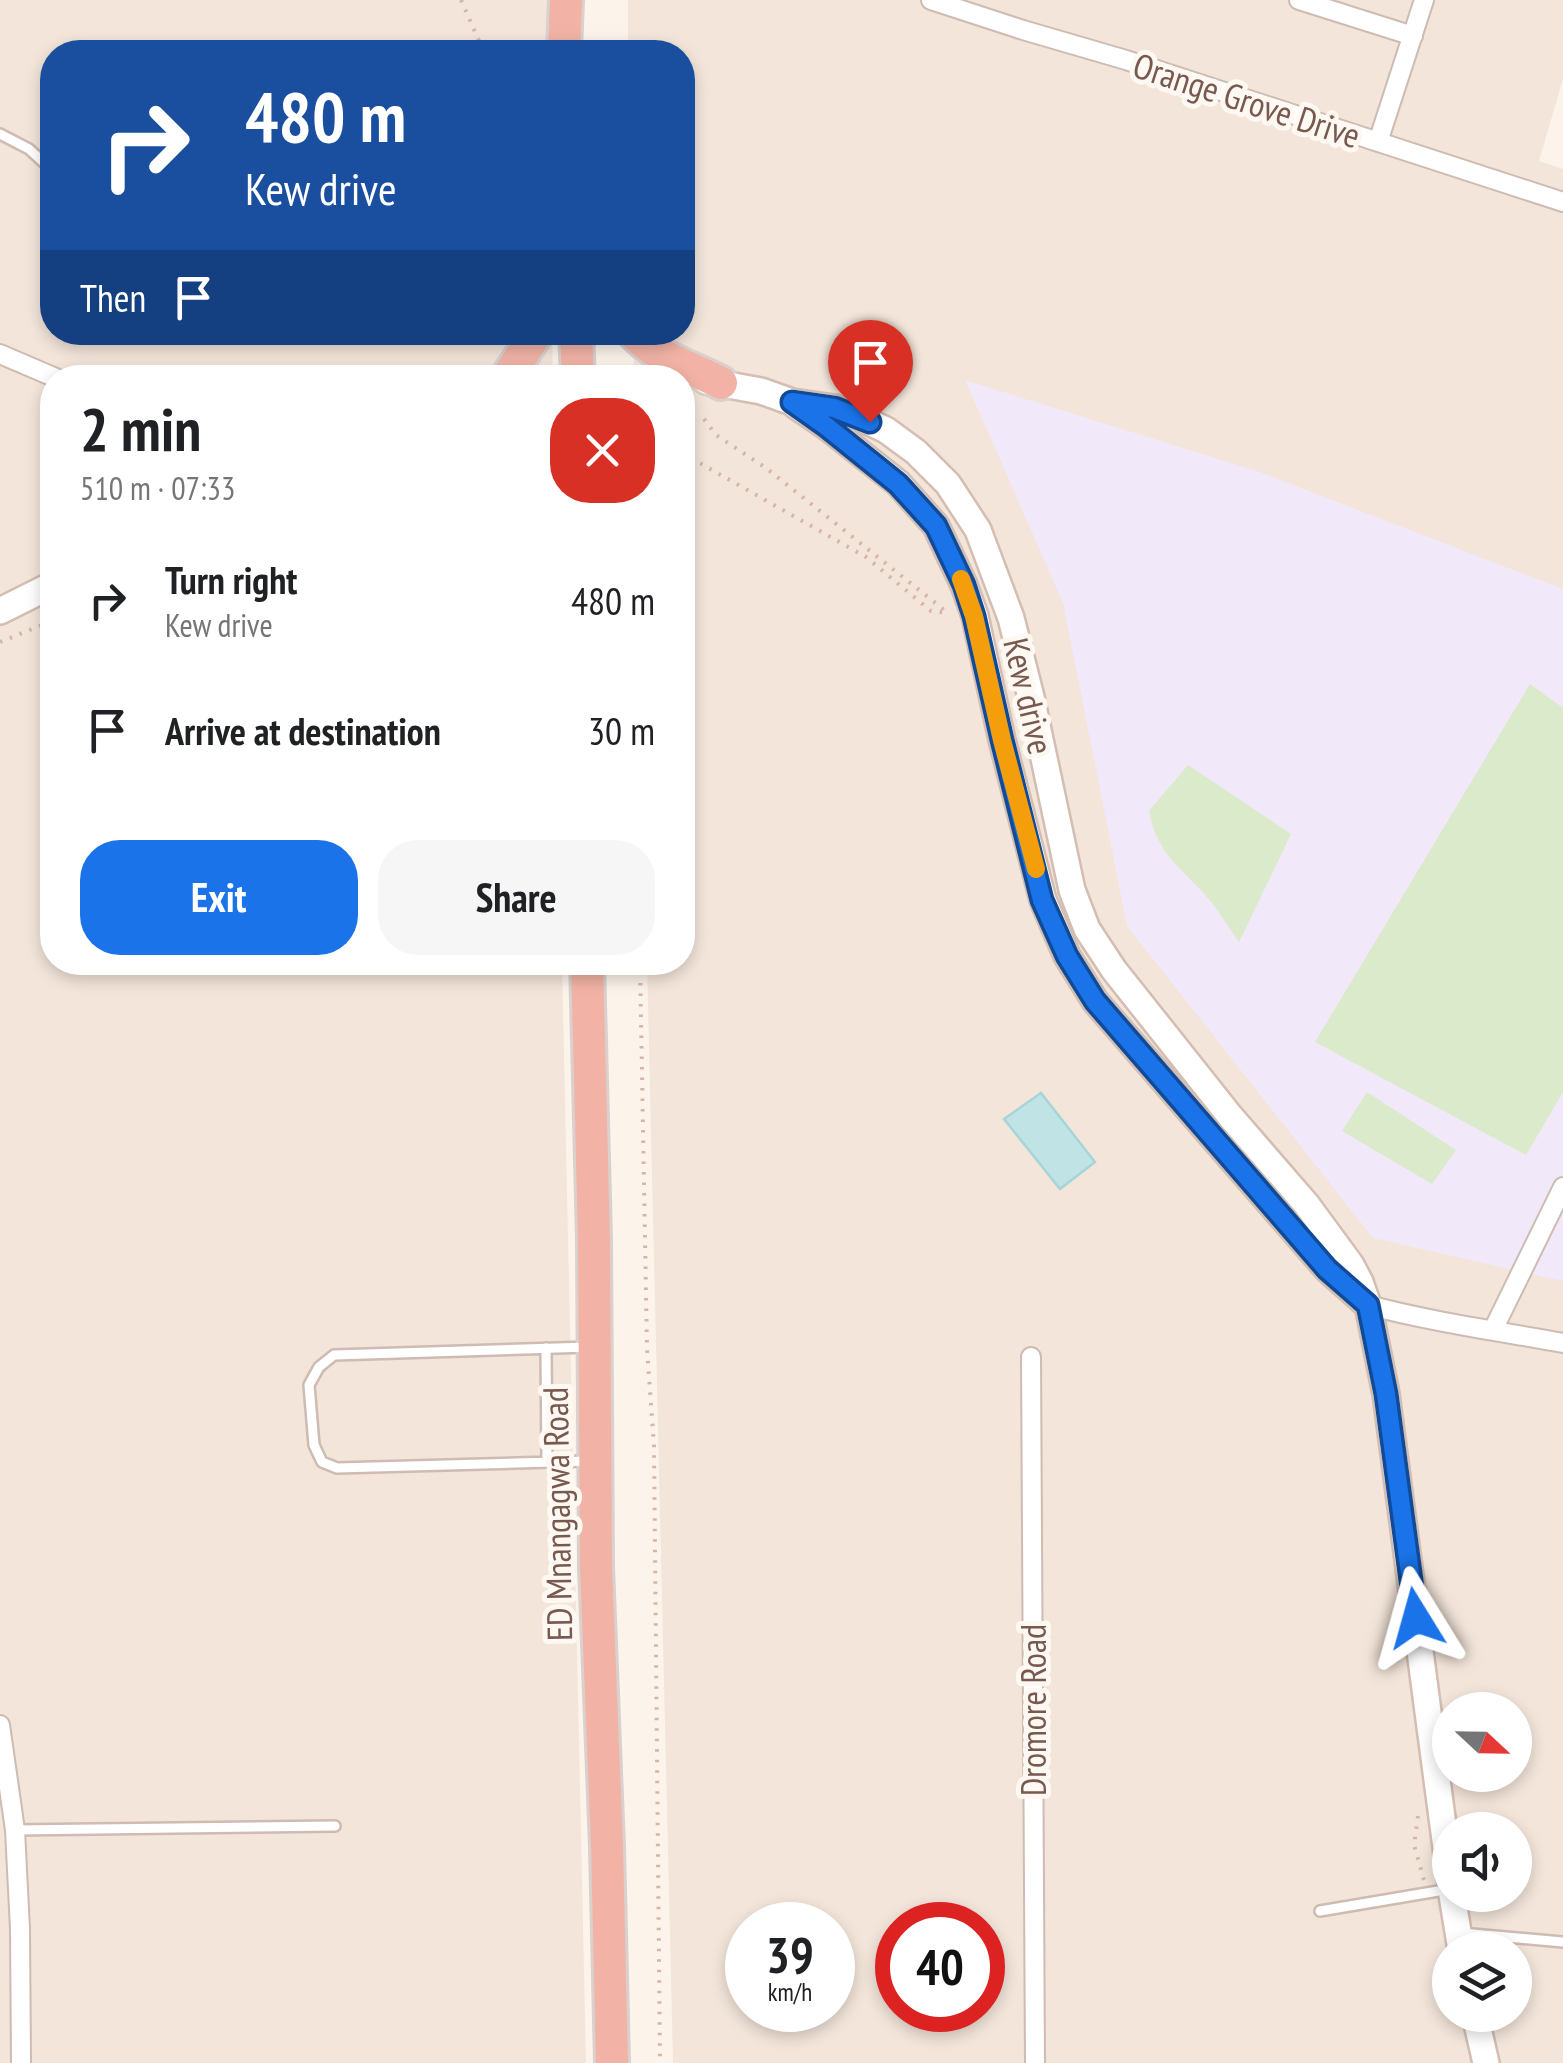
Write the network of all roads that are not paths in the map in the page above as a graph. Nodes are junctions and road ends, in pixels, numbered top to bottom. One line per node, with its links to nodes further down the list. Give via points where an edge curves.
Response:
1 (566, 0): 6 (highway)
2 (931, 0): 8 (street, Orange Grove Drive)
3 (1299, 0): 5 (street)
4 (1424, 0): 5 (street)
5 (1413, 36): 8 (street)
6 (564, 40)
7 (0, 134): 9 (lane)
8 (1378, 142): 10 (street, Orange Grove Drive)
9 (40, 159)
10 (1563, 202)
11 (648, 345): 13 (highway)
12 (0, 354): 14 (street)
13 (683, 365)
14 (40, 371)
15 (695, 371): 17 (highway)
16 (695, 380): 17 (street, Kew drive)
17 (721, 383): 18 (street, Kew drive)
18 (792, 402): 23 (street, Kew drive, via 898,484 936,526 974,616 1042,900 1095,1001 1327,1269); 23 (street, Kew drive, via 834,408 886,430 948,484 978,530 1011,618 1072,890 1087,929 1307,1205 1351,1265)
19 (40, 591): 20 (street)
20 (0, 610)
21 (587, 975): 26 (highway, ED Mnangagwa Road)
22 (1563, 1187): 24 (street)
23 (1368, 1305): 24 (street); 32 (street, Kew drive, via 1386,1394)
24 (1493, 1330): 25 (street)
25 (1563, 1342)
26 (594, 1347): 27 (lane); 29 (highway, ED Mnangagwa Road)
27 (546, 1348): 30 (lane); 30 (lane, via 334,1355 309,1385 314,1446 322,1462 338,1468)
28 (1031, 1356): 42 (street, Dromore Road)
29 (595, 1461): 30 (lane); 41 (highway, ED Mnangagwa Road)
30 (547, 1462)
31 (0, 1725): 34 (street)
32 (1441, 1812)
33 (335, 1826): 34 (lane)
34 (15, 1830): 40 (street)
35 (1432, 1894): 36 (lane)
36 (1320, 1911)
37 (1563, 1942): 38 (lane)
38 (1532, 1944)
39 (1479, 2032): 43 (street)
40 (21, 2063)
41 (612, 2063)
42 (1035, 2063)
43 (1486, 2063)

